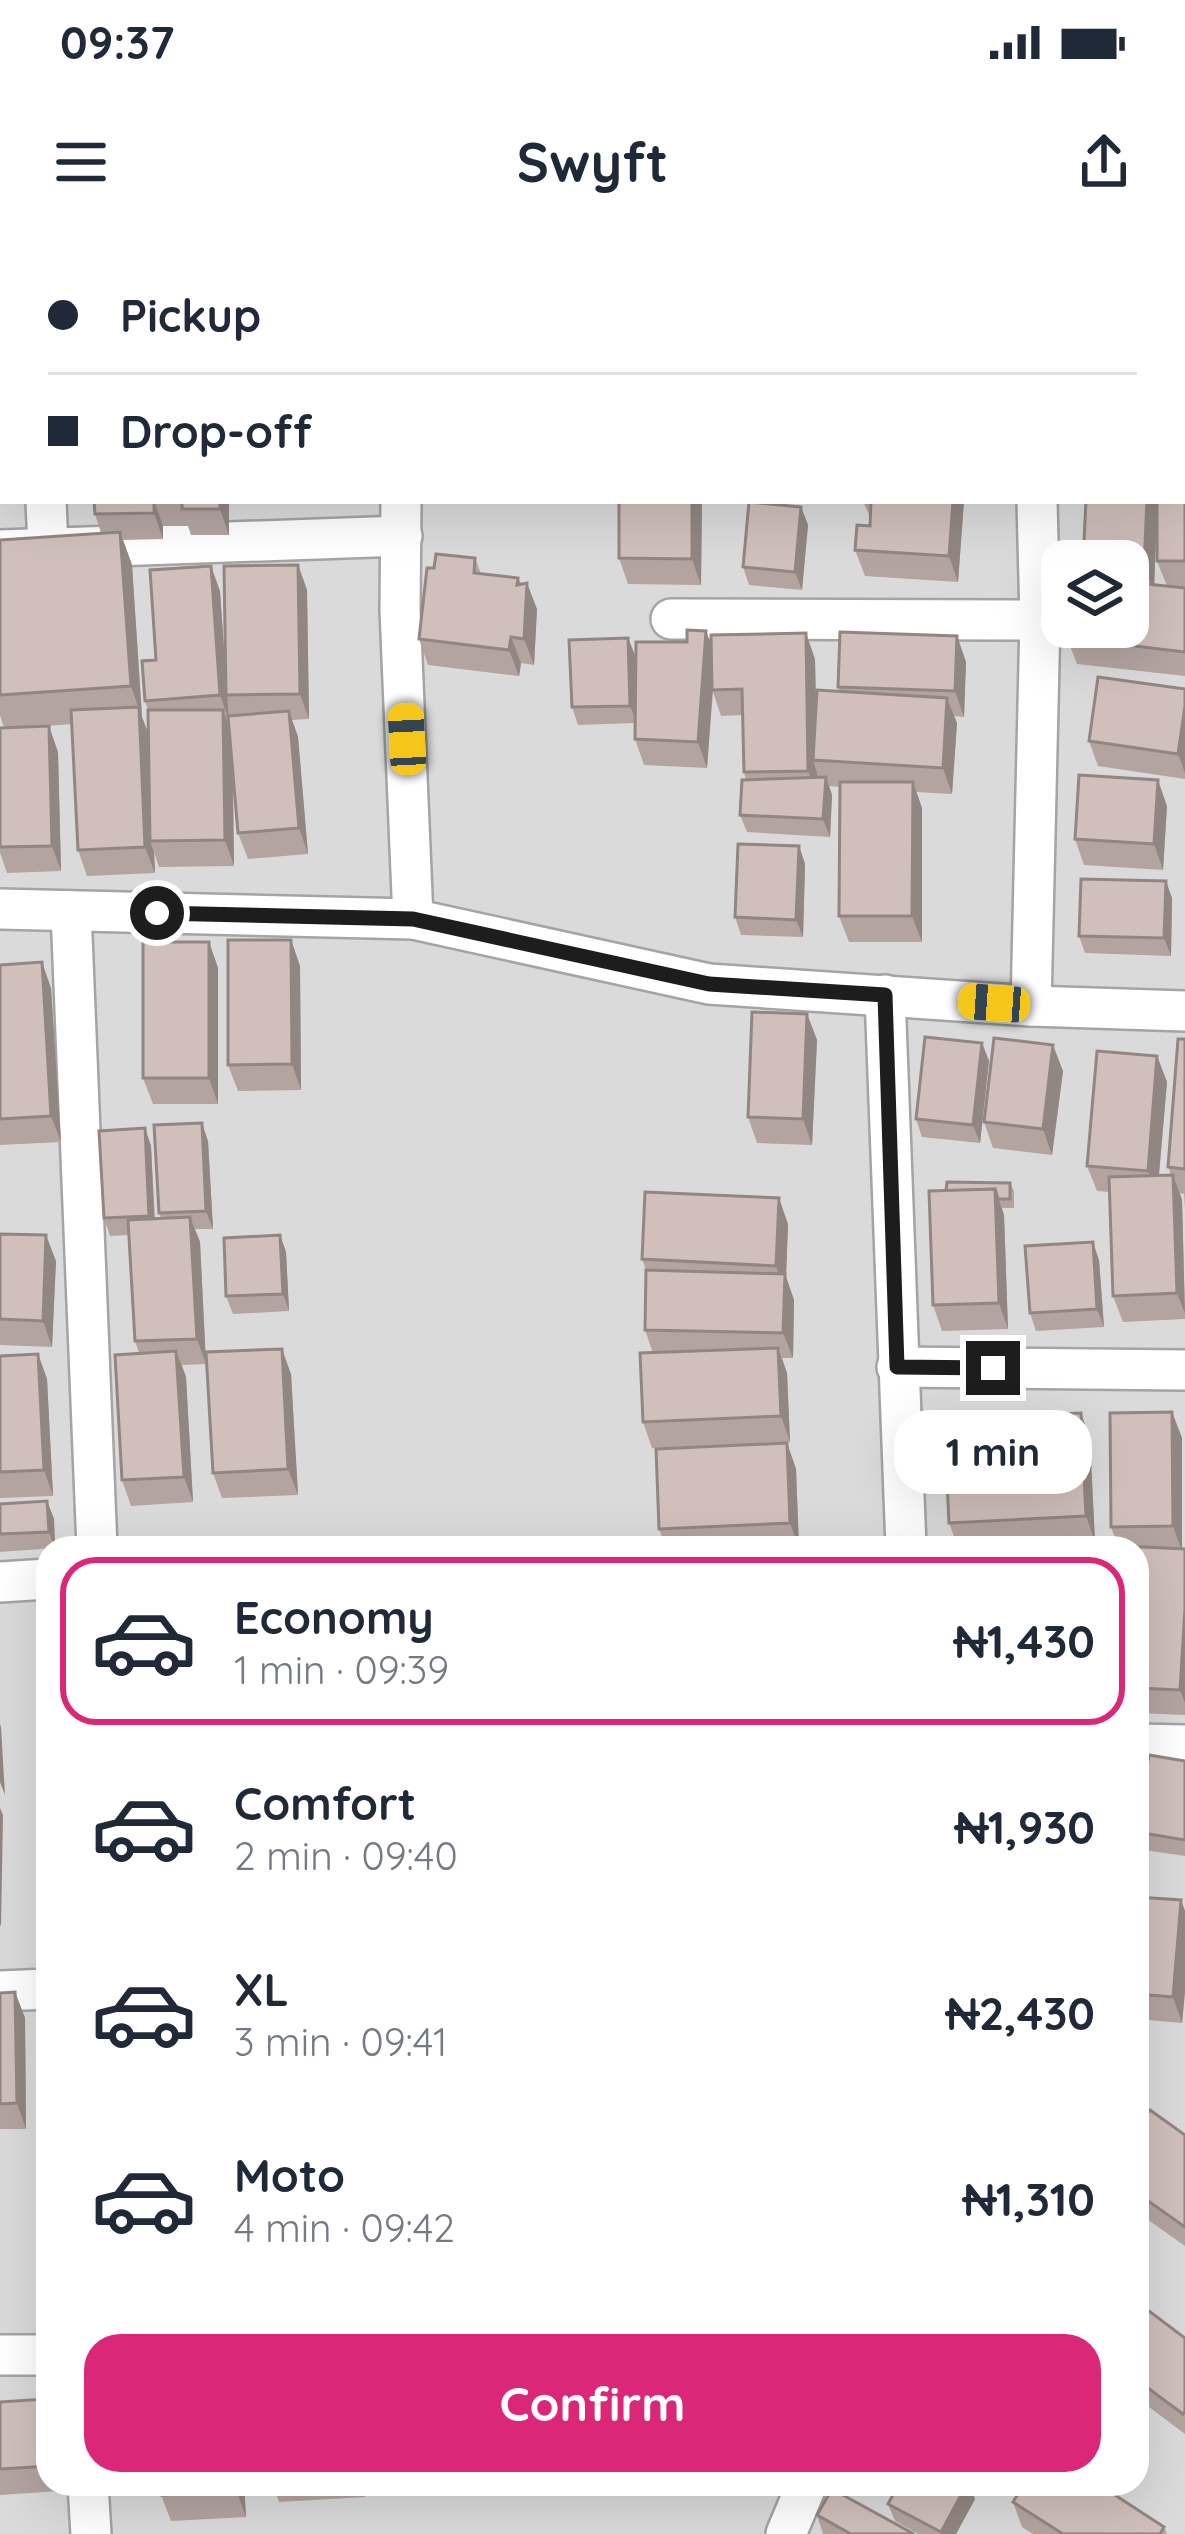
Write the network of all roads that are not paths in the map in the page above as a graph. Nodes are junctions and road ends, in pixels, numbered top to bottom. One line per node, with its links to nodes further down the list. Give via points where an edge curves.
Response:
1 (46, 504): 4 (street)
2 (1037, 504): 7 (street)
3 (402, 519): 4 (street); 10 (street)
4 (48, 547): 5 (street)
5 (0, 550)
6 (671, 619): 7 (street)
7 (1040, 620): 12 (street)
8 (0, 909): 9 (street)
9 (71, 910): 10 (street); 16 (street)
10 (413, 919): 11 (street, via 709,984)
11 (885, 995): 12 (street); 14 (street)
12 (1031, 1006): 13 (street)
13 (1185, 1011)
14 (897, 1367): 15 (street); 17 (street)
15 (1185, 1370)
16 (97, 1536)
17 (905, 1536)
18 (36, 1580): 19 (street)
19 (0, 1582)
20 (1149, 1744): 21 (street)
21 (1185, 1744)
22 (36, 1990): 23 (street)
23 (0, 1991)
24 (0, 2355): 25 (street)
25 (36, 2355)
26 (89, 2496): 28 (street)
27 (802, 2496): 29 (street)
28 (91, 2534)
29 (785, 2534)

